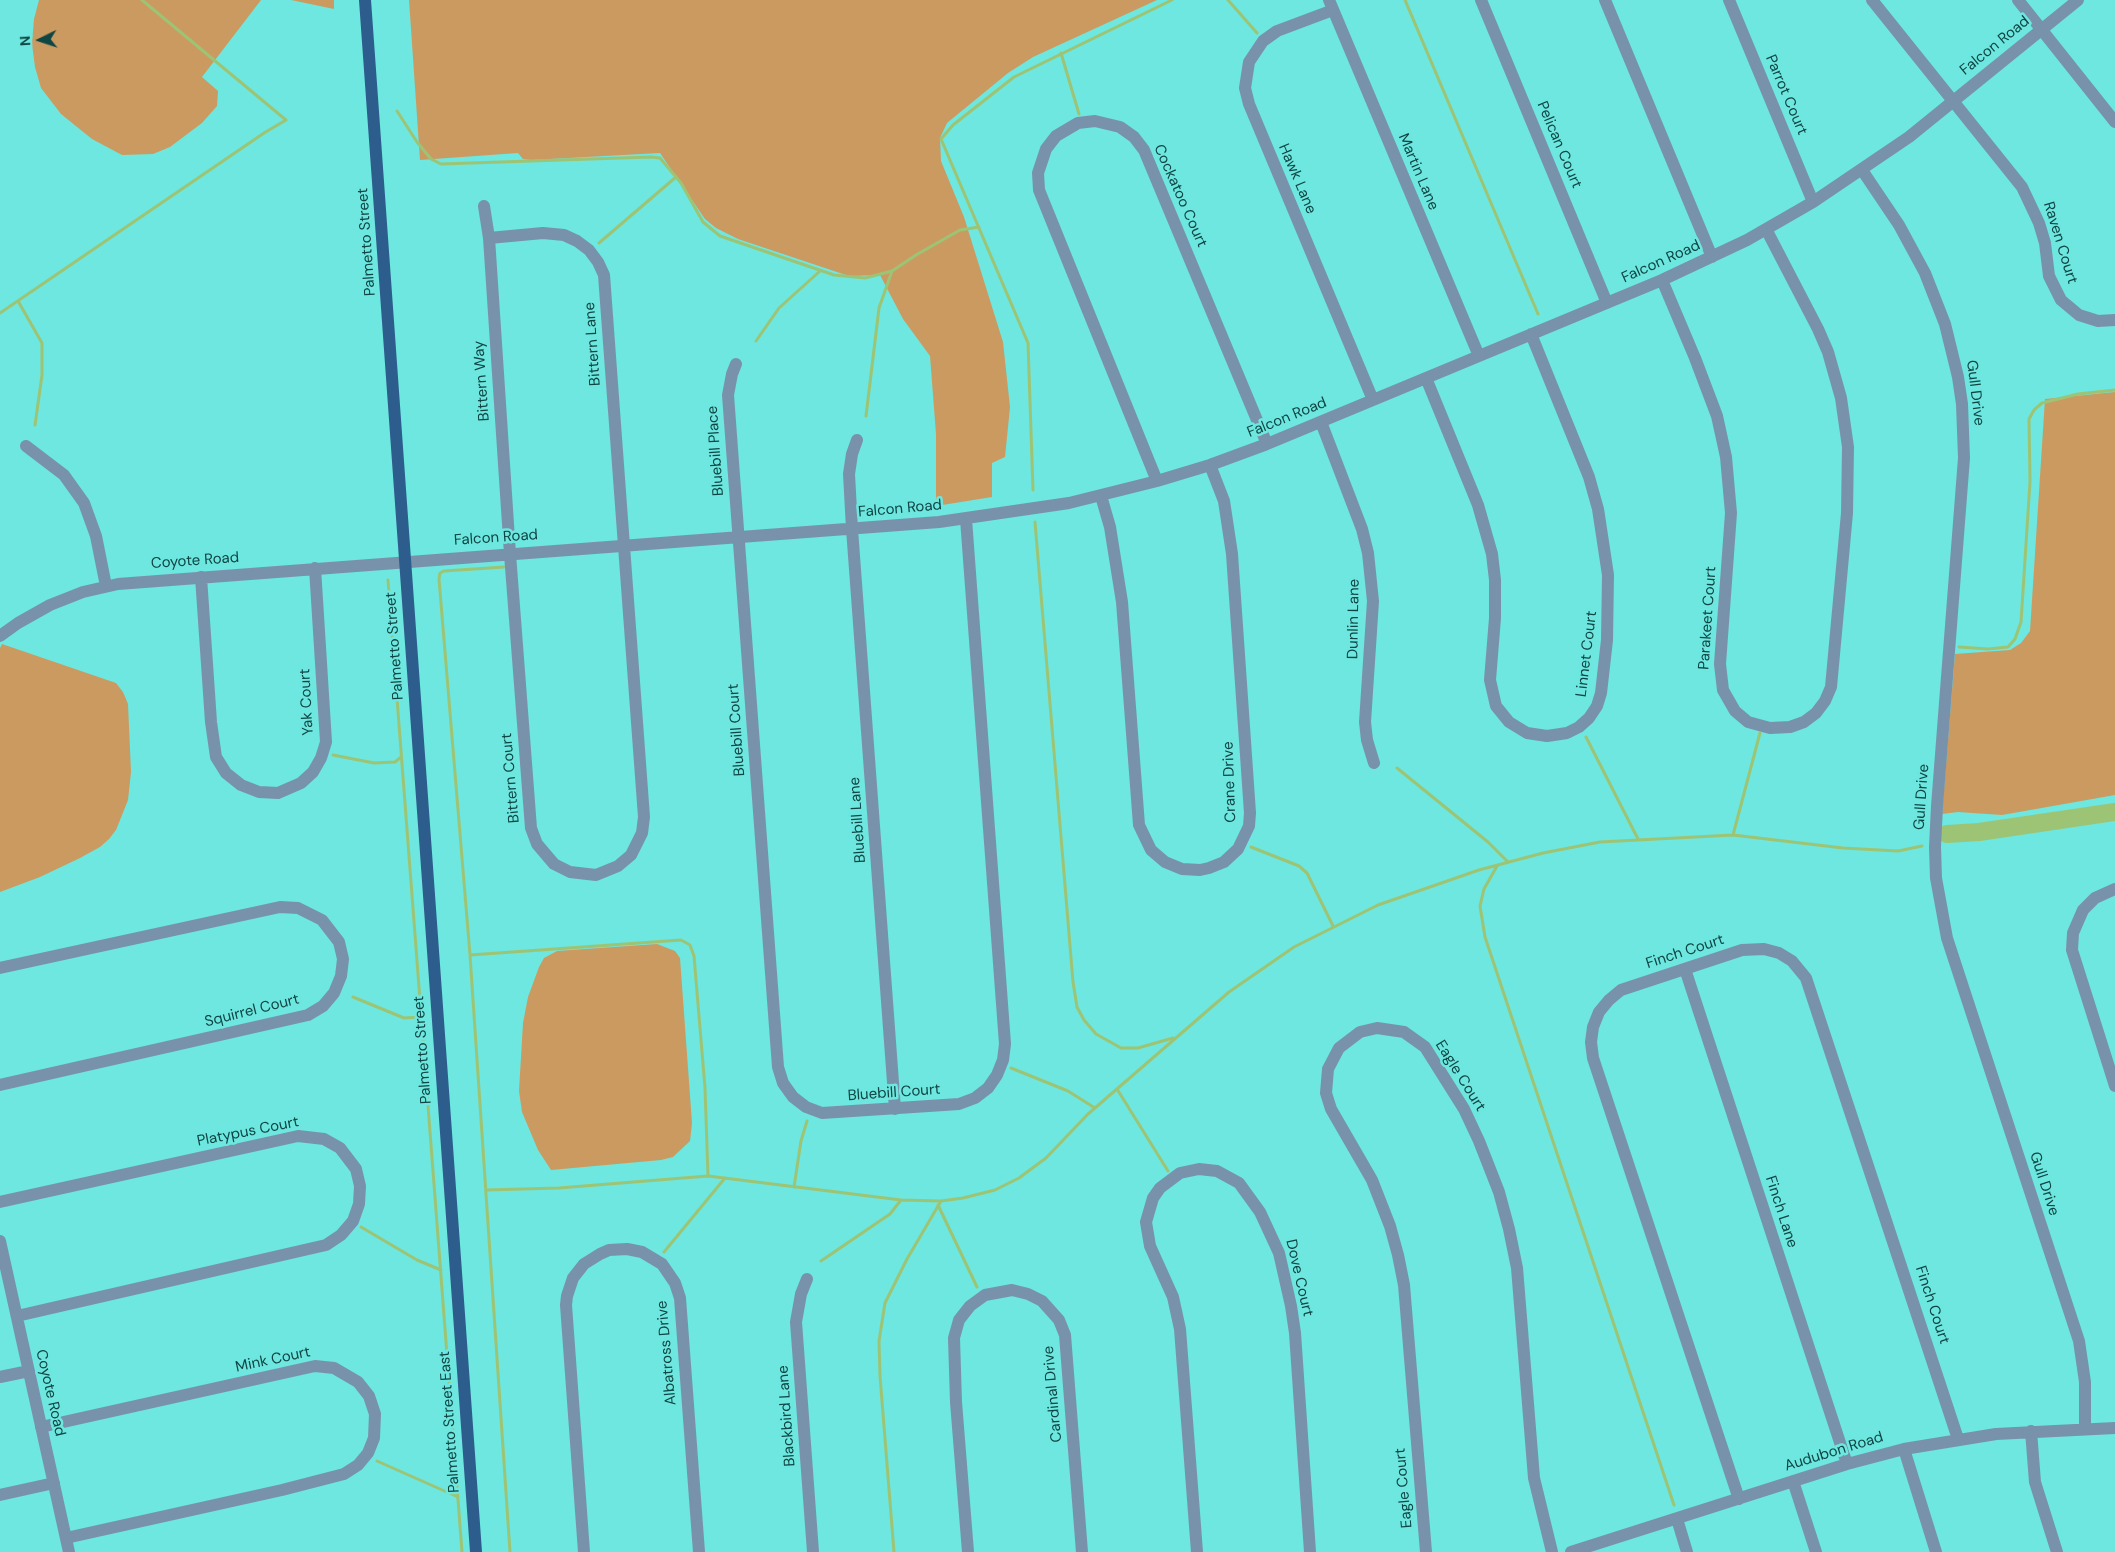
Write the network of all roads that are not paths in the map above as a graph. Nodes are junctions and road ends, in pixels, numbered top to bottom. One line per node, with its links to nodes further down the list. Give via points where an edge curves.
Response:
1 (365, 0): 38 (main road, Palmetto Street)
2 (1481, 0): 19 (street, Pelican Court)
3 (1604, 0): 17 (street)
4 (1729, 0): 13 (street, Parrot Court)
5 (1872, 0): 10 (street)
6 (2018, 0): 9 (street)
7 (2078, 0): 9 (street, Falcon Road)
8 (1330, 5): 22 (street, Martin Lane); 25 (street, Hawk Lane, via 1263,41 1249,62 1245,88 1252,113)
9 (2041, 29): 10 (street, Falcon Road); 11 (street)
10 (1954, 101): 12 (street, Falcon Road); 20 (street, Raven Court, via 2032,204 2045,243 2049,276 2061,300 2080,315 2098,321)
11 (2115, 122)
12 (1862, 170): 13 (street, Falcon Road); 59 (street, Gull Drive, via 1899,225 1925,273 1945,324 1958,377 1964,458 1937,806 1936,878 1947,938 2079,1341 2086,1382)
13 (1813, 202): 15 (street, Falcon Road)
14 (484, 206): 16 (street, Bittern Way)
15 (1766, 230): 17 (street, Falcon Road); 18 (street, Parakeet Court, via 1818,329 1835,374 1848,447 1846,513 1831,687 1821,707 1810,718 1790,727 1770,728 1744,719 1728,702 1723,690 1720,664 1731,513 1726,457 1717,416)
16 (489, 238): 36 (street, Bittern Lane, via 543,233 564,235 589,250 602,268); 37 (street, Bittern Way)
17 (1712, 257): 18 (street, Falcon Road)
18 (1662, 280): 19 (street, Falcon Road)
19 (1607, 303): 21 (street, Falcon Road)
20 (2115, 320)
21 (1531, 334): 22 (street, Falcon Road); 24 (street, Linnet Court, via 1589,476 1598,509 1608,575 1607,640 1601,694 1590,718 1567,733 1547,736 1527,733 1509,722 1496,706 1490,680 1495,592 1492,554 1478,504)
22 (1479, 356): 24 (street, Falcon Road)
23 (736, 364): 35 (street, Bluebill Place, via 728,396)
24 (1426, 378): 25 (street, Falcon Road)
25 (1373, 400): 26 (street, Falcon Road)
26 (1321, 422): 28 (street, Falcon Road); 43 (street, Dunlin Lane, via 1368,553 1373,601 1365,722)
27 (857, 440): 34 (street, Bluebill Lane, via 849,474)
28 (1267, 444): 30 (street, Falcon Road); 31 (street, Cockatoo Court, via 1144,150 1134,137 1112,124 1078,123 1056,136 1046,149 1038,173 1039,190)
29 (26, 446): 41 (street, via 64,475 84,503 96,536)
30 (1210, 465): 31 (street, Falcon Road); 32 (street, Crane Drive, via 1224,501 1232,554 1250,813 1249,826 1238,849 1224,862 1209,868 1182,869 1165,862 1151,850 1138,826 1122,602)
31 (1157, 481): 32 (street, Falcon Road)
32 (1101, 496): 33 (street, Falcon Road)
33 (966, 519): 34 (street, Falcon Road); 49 (street, Bluebill Court, via 1004,1052 1001,1068 993,1082 975,1098 959,1104)
34 (852, 529): 35 (street, Falcon Road); 49 (street, Bluebill Lane)
35 (738, 537): 36 (street, Falcon Road); 49 (street, Bluebill Court, via 780,1075 793,1097 814,1110 831,1114)
36 (625, 545): 37 (street, Falcon Road); 37 (street, Bittern Court, via 644,825 631,855 618,866 596,875 562,869 547,858 534,836)
37 (510, 554): 38 (street, Falcon Road)
38 (405, 561): 39 (street, Coyote Road); 54 (main road, Palmetto Street)
39 (315, 568): 40 (street, Coyote Road); 40 (street, Yak Court, via 326,742 318,765 307,778 278,793 259,792 241,785 226,773 216,757)
40 (201, 576): 41 (street, Coyote Road)
41 (106, 586): 42 (street, Coyote Road, via 50,605)
42 (0, 636)
43 (1374, 764)
44 (2115, 889): 48 (street, via 2095,898 2084,910 2073,933 2072,950)
45 (0, 968): 47 (street, Squirrel Court, via 280,906 307,911 322,920 334,934 343,959 334,993 323,1006 308,1015)
46 (1685, 969): 62 (street, Finch Court, via 1742,950 1757,949 1786,957 1806,978); 64 (street, Finch Lane); 68 (street, Finch Court, via 1621,990 1615,995 1596,1019 1592,1050)
47 (0, 1085)
48 (2115, 1086)
49 (896, 1109)
50 (0, 1202): 55 (street, Platypus Court, via 298,1136 324,1139 340,1148 352,1161 360,1186 359,1204 353,1221 326,1245)
51 (0, 1241): 52 (street, Coyote Road)
52 (2, 1260): 55 (street, Coyote Road)
53 (807, 1279): 75 (street, Blackbird Lane, via 796,1322)
54 (457, 1290): 72 (main road, Palmetto Street East)
55 (16, 1316): 56 (street, Coyote Road)
56 (29, 1371): 57 (street); 58 (street, Coyote Road)
57 (0, 1377)
58 (41, 1427): 66 (street, Coyote Road); 70 (street, Mink Court, via 315,1366 334,1368 358,1382 369,1396 375,1414 372,1446 358,1465 344,1474)
59 (2085, 1428): 60 (street, Audubon Road); 61 (street, Audubon Road)
60 (2115, 1428)
61 (2031, 1431): 62 (street, Audubon Road); 86 (street, via 2035,1482)
62 (1958, 1439): 63 (street, Audubon Road)
63 (1904, 1449): 64 (street, Audubon Road); 85 (street)
64 (1847, 1464): 65 (street, Audubon Road)
65 (1793, 1481): 68 (street, Audubon Road); 84 (street)
66 (54, 1483): 67 (street); 70 (street, Coyote Road)
67 (0, 1495)
68 (1739, 1499): 69 (street, Audubon Road)
69 (1677, 1519): 82 (street, Audubon Road); 83 (street)
70 (66, 1538): 71 (street, Coyote Road)
71 (69, 1552)
72 (476, 1552)
73 (584, 1552): 74 (street, Albatross Drive, via 567,1296 573,1278 584,1264 600,1254 627,1249 642,1252 662,1264 672,1276 680,1298)
74 (699, 1552)
75 (813, 1552)
76 (968, 1552): 77 (street, Cardinal Drive, via 954,1338 959,1320 970,1306 994,1292 1012,1290 1042,1301 1054,1313 1065,1335)
77 (1082, 1552)
78 (1197, 1552): 79 (street, Dove Court, via 1180,1329 1173,1297 1150,1246 1146,1222 1160,1188 1180,1173 1198,1169 1217,1171 1239,1183 1260,1212 1279,1253 1295,1333)
79 (1310, 1552)
80 (1426, 1552): 81 (street, Eagle Court, via 1404,1285 1398,1255 1380,1197 1326,1093 1328,1069 1339,1048 1352,1037 1377,1028 1404,1032 1425,1047 1464,1109 1499,1192 1517,1268 1534,1478)
81 (1552, 1552)
82 (1571, 1552)
83 (1688, 1552)
84 (1816, 1552)
85 (1936, 1552)
86 (2057, 1552)

